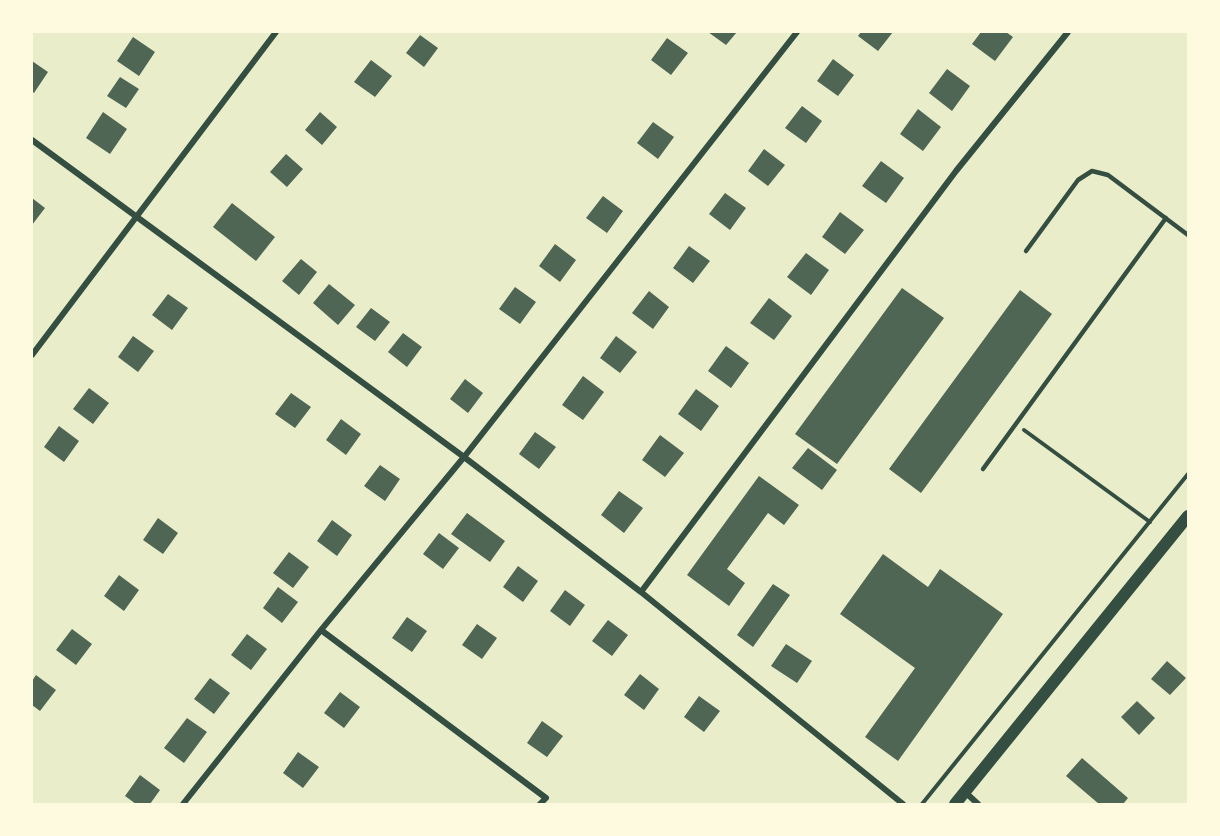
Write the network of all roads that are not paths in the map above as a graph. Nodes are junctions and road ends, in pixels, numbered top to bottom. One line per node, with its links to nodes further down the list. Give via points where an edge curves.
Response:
1 (276, 32): 5 (street)
2 (797, 32): 10 (street)
3 (1068, 32): 13 (street, via 956,171)
4 (32, 140): 5 (street)
5 (135, 216): 9 (street); 10 (street)
6 (1166, 218): 7 (lane); 8 (lane, via 1108,175 1092,171 1078,180); 11 (lane)
7 (1188, 235)
8 (1026, 251)
9 (32, 355)
10 (464, 457): 13 (street); 14 (street)
11 (983, 469)
12 (1188, 516): 15 (main road)
13 (641, 592): 18 (street)
14 (321, 630): 16 (street); 17 (street, via 546,798)
15 (965, 792): 19 (main road); 20 (street)
16 (183, 804)
17 (540, 804)
18 (903, 804)
19 (955, 804)
20 (978, 804)

